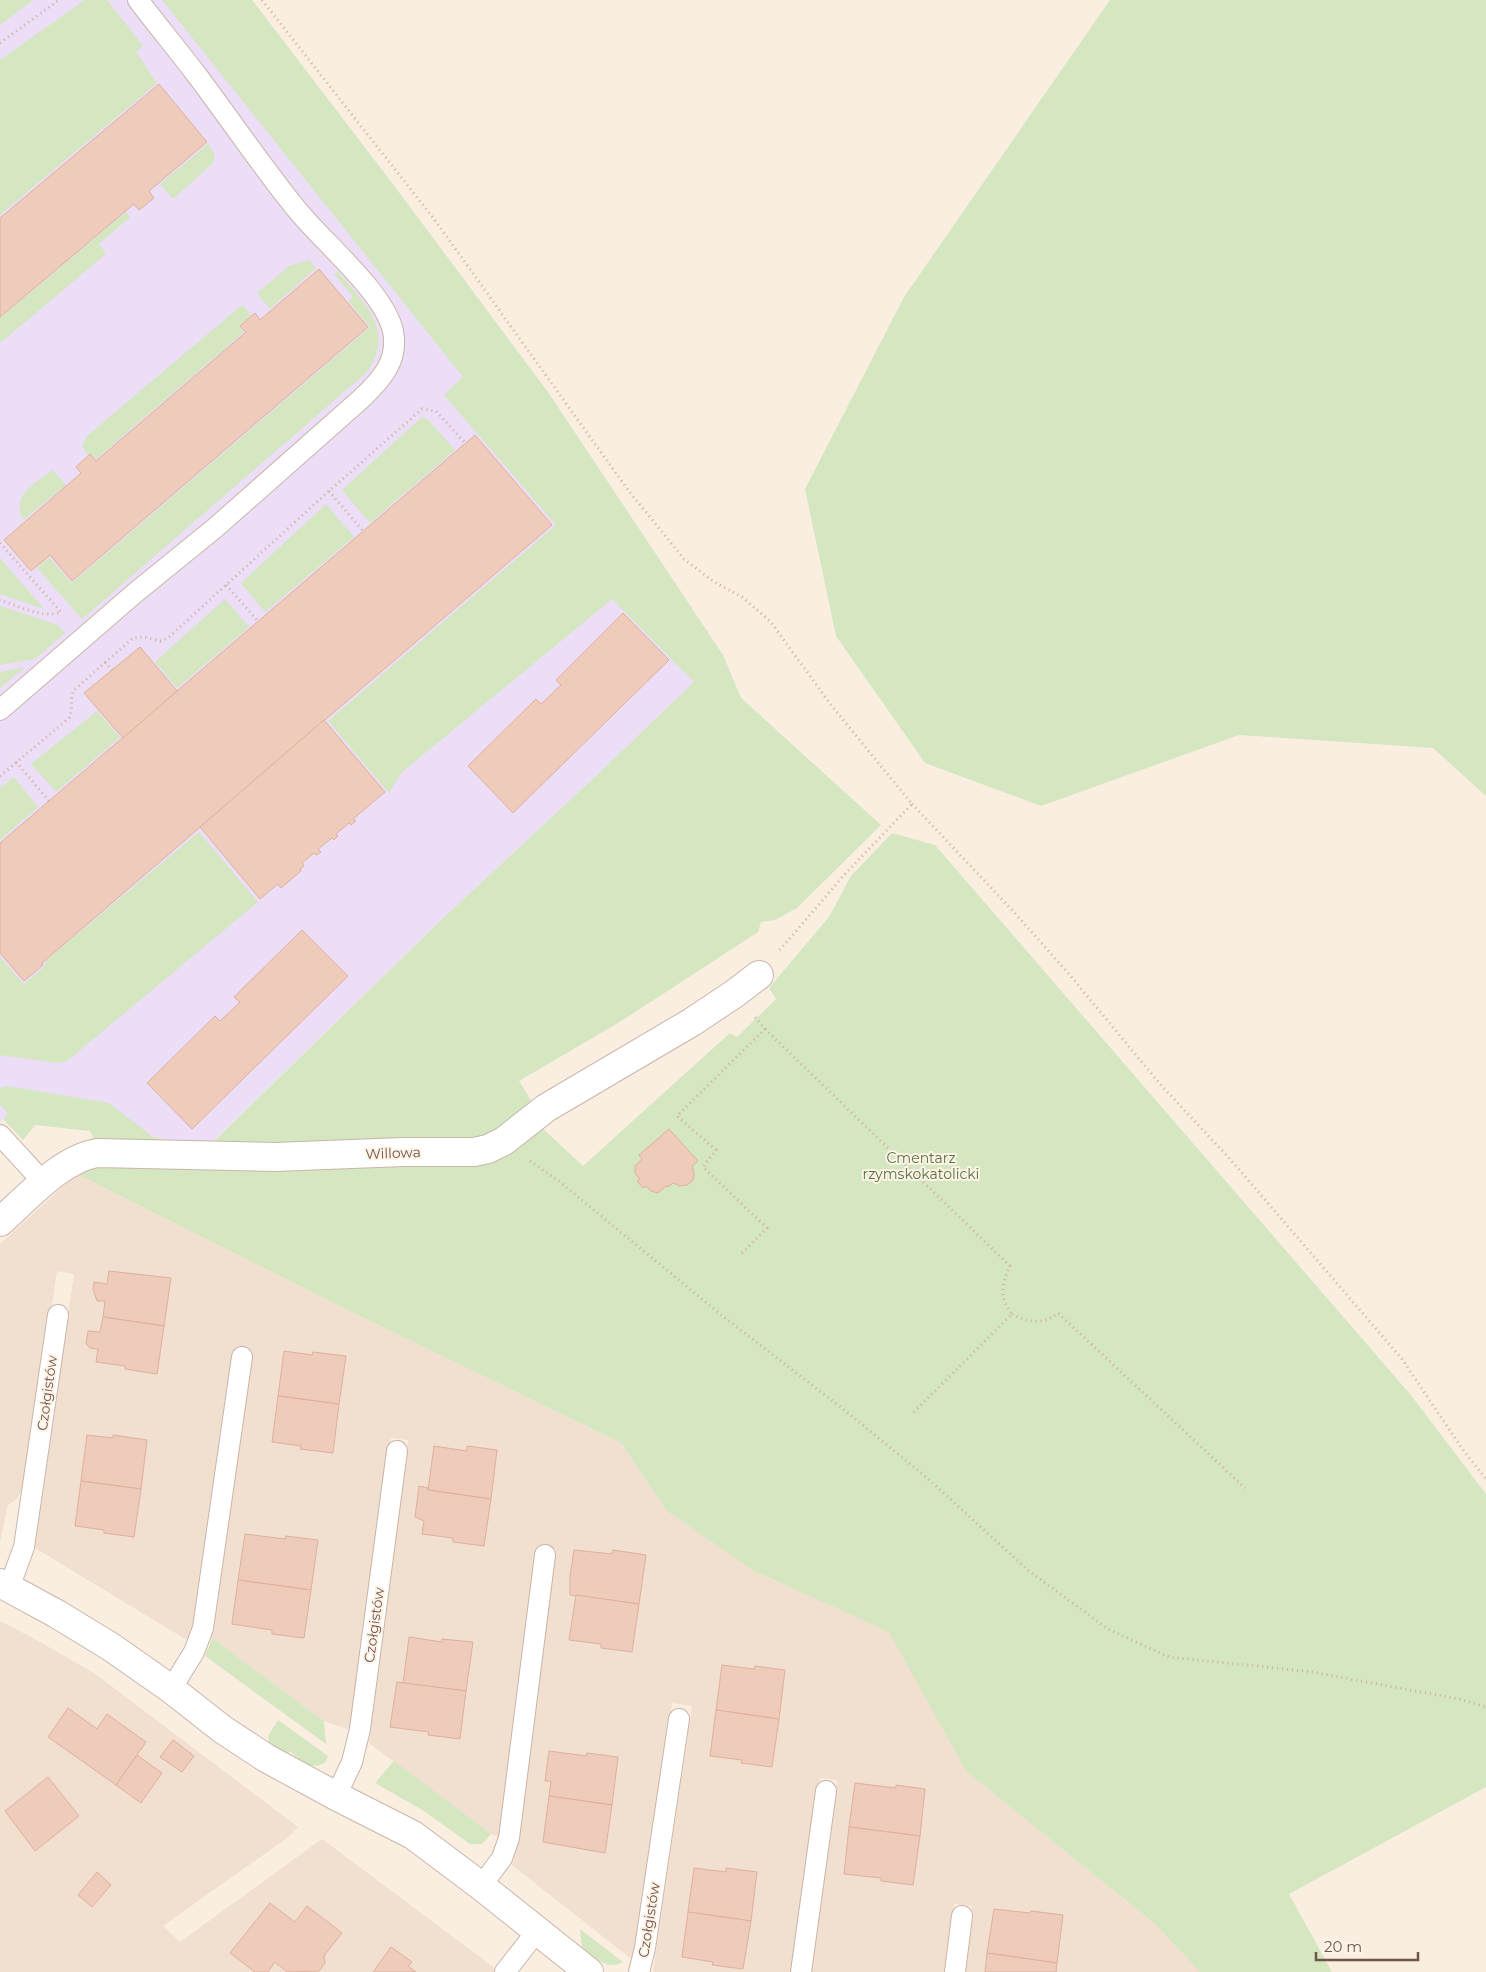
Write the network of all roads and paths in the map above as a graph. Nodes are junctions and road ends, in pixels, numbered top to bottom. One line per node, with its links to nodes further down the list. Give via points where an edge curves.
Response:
1 (59, 0): 4 (path)
2 (138, 0): 14 (lane, via 298,212 380,302 393,330 394,350 381,380 354,405)
3 (262, 0): 18 (path, via 434,219 628,490 684,559 714,582 742,597 770,621 831,705)
4 (0, 43)
5 (466, 444): 6 (path, via 436,411 422,409)
6 (329, 491): 7 (path); 9 (path)
7 (363, 531)
8 (0, 543): 10 (path, via 61,612 45,615)
9 (226, 585): 11 (path); 12 (path, via 169,637 161,641 142,636 132,638)
10 (0, 600)
11 (258, 621)
12 (105, 662): 13 (path); 15 (path, via 74,690 69,718)
13 (112, 670)
14 (0, 710)
15 (16, 762): 16 (path); 17 (path)
16 (0, 776)
17 (49, 801)
18 (912, 804): 19 (path, via 846,873); 32 (path, via 1063,967 1160,1084 1230,1159 1402,1359)
19 (759, 975): 20 (street, Willowa)
20 (734, 994): 21 (path); 23 (street, Willowa, via 546,1108)
21 (765, 1029): 26 (path, via 678,1116 716,1150 703,1167 767,1228); 27 (path, via 1010,1266 1004,1278 1002,1297)
22 (0, 1135): 24 (lane)
23 (504, 1141): 24 (street, Willowa, via 474,1152 275,1157 97,1153 71,1162); 37 (path, via 560,1182 720,1314 843,1409 926,1477 1029,1571 1108,1629 1169,1657 1312,1672)
24 (44, 1183): 25 (street, Willowa)
25 (0, 1222)
26 (742, 1253)
27 (1012, 1314): 30 (path); 33 (path, via 1035,1322 1058,1313)
28 (58, 1315): 35 (lane, Czołgistów, via 24,1547)
29 (242, 1358): 36 (lane, via 203,1628 194,1652)
30 (911, 1415)
31 (397, 1451): 40 (lane, Czołgistów, via 360,1729 352,1762)
32 (1486, 1479)
33 (1245, 1488)
34 (545, 1555): 41 (lane, via 509,1838 502,1858)
35 (4, 1586): 36 (street, Czołgistów, via 111,1647)
36 (171, 1689): 40 (street, Czołgistów, via 266,1758)
37 (1486, 1707)
38 (679, 1719): 46 (lane, Czołgistów)
39 (826, 1791): 47 (lane)
40 (336, 1796): 41 (street, Czołgistów, via 413,1835)
41 (481, 1886): 43 (street, Czołgistów)
42 (962, 1916): 48 (lane)
43 (537, 1931): 44 (lane); 45 (street, Czołgistów)
44 (506, 1972)
45 (589, 1972)
46 (639, 1972)
47 (801, 1972)
48 (955, 1972)

